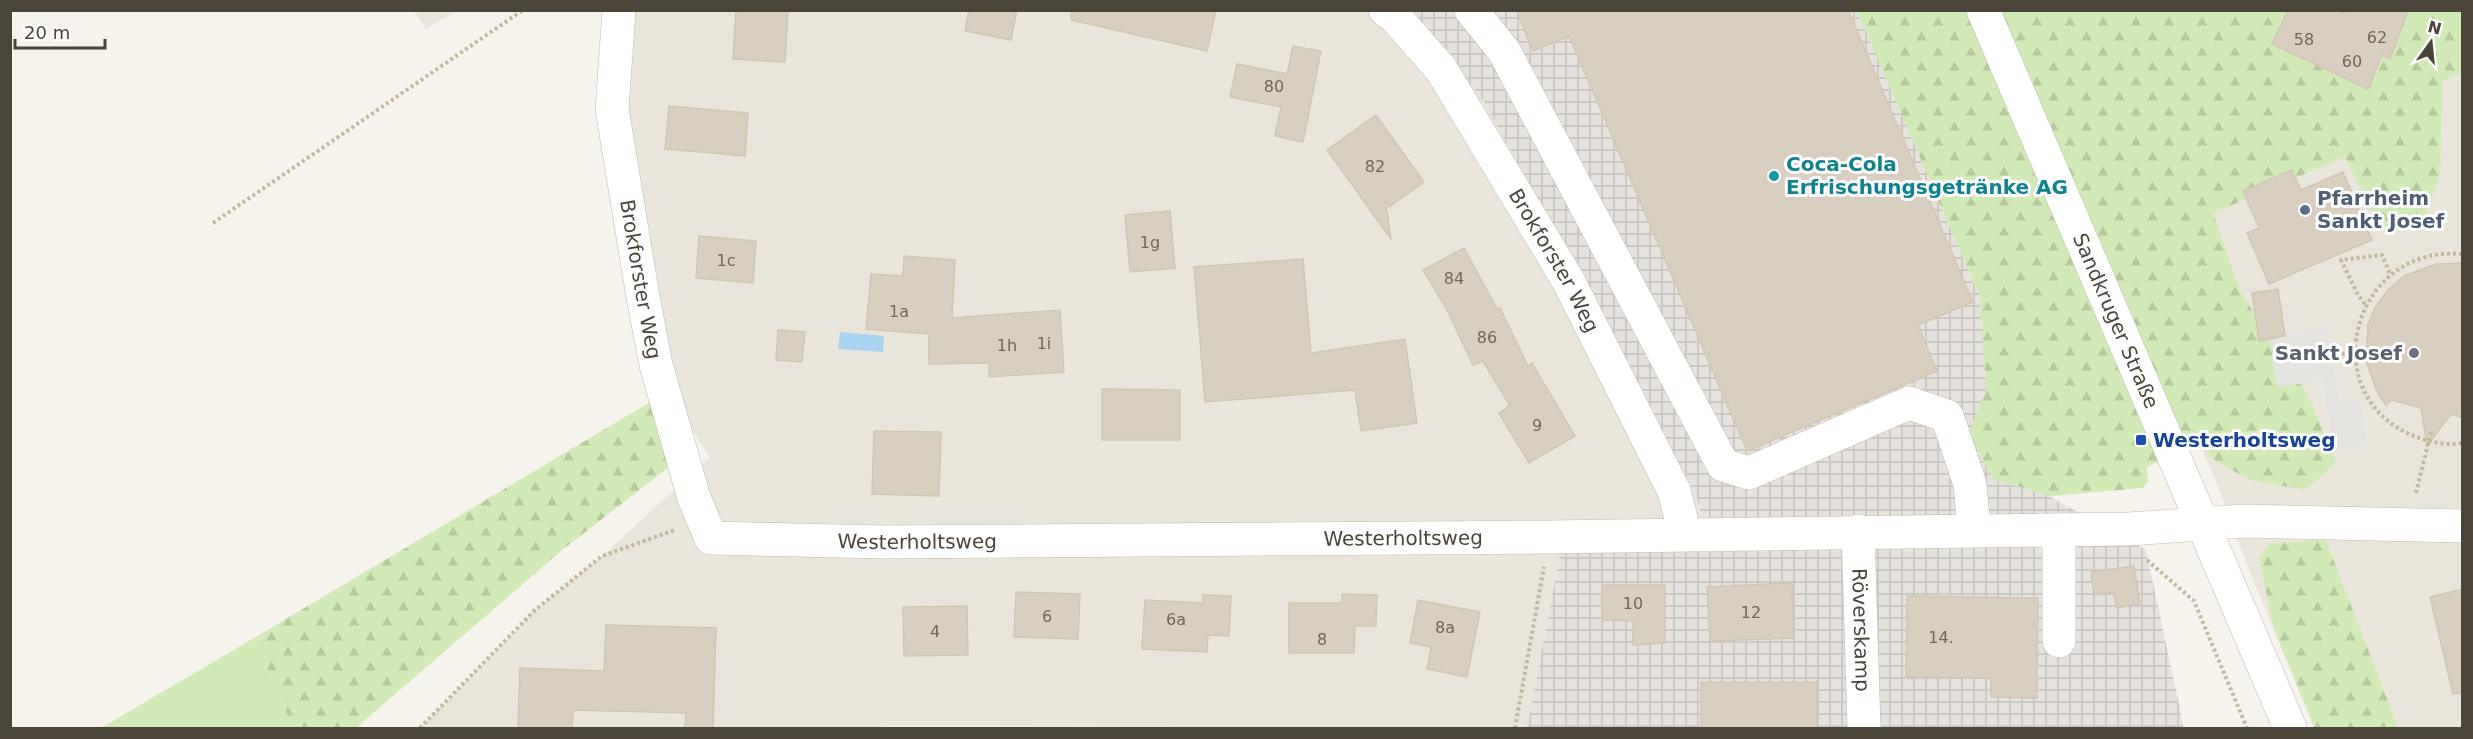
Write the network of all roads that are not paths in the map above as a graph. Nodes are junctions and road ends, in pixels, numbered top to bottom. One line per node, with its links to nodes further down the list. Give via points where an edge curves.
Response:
1 (620, 10): 11 (street, Brokforster Weg, via 612,109 643,297 656,365 694,498)
2 (1385, 10): 10 (street, Brokforster Weg, via 1441,69 1569,282 1674,491)
3 (1471, 10): 7 (street, via 1504,51 1723,465 1749,473 1909,403 1947,416 1970,483)
4 (1983, 10): 5 (street, Sandkruger Straße)
5 (2203, 525): 6 (street, Westerholtsweg, via 2244,521); 8 (street, Westerholtsweg); 14 (street, Sandkruger Straße)
6 (2463, 526)
7 (1974, 530): 8 (street, Westerholtsweg); 9 (street, Westerholtsweg)
8 (2059, 530): 12 (street)
9 (1858, 531): 10 (street, Westerholtsweg); 13 (street, Röverskamp)
10 (1685, 533): 11 (street, Westerholtsweg, via 884,542)
11 (711, 538)
12 (2059, 640)
13 (1864, 729)
14 (2290, 729)

